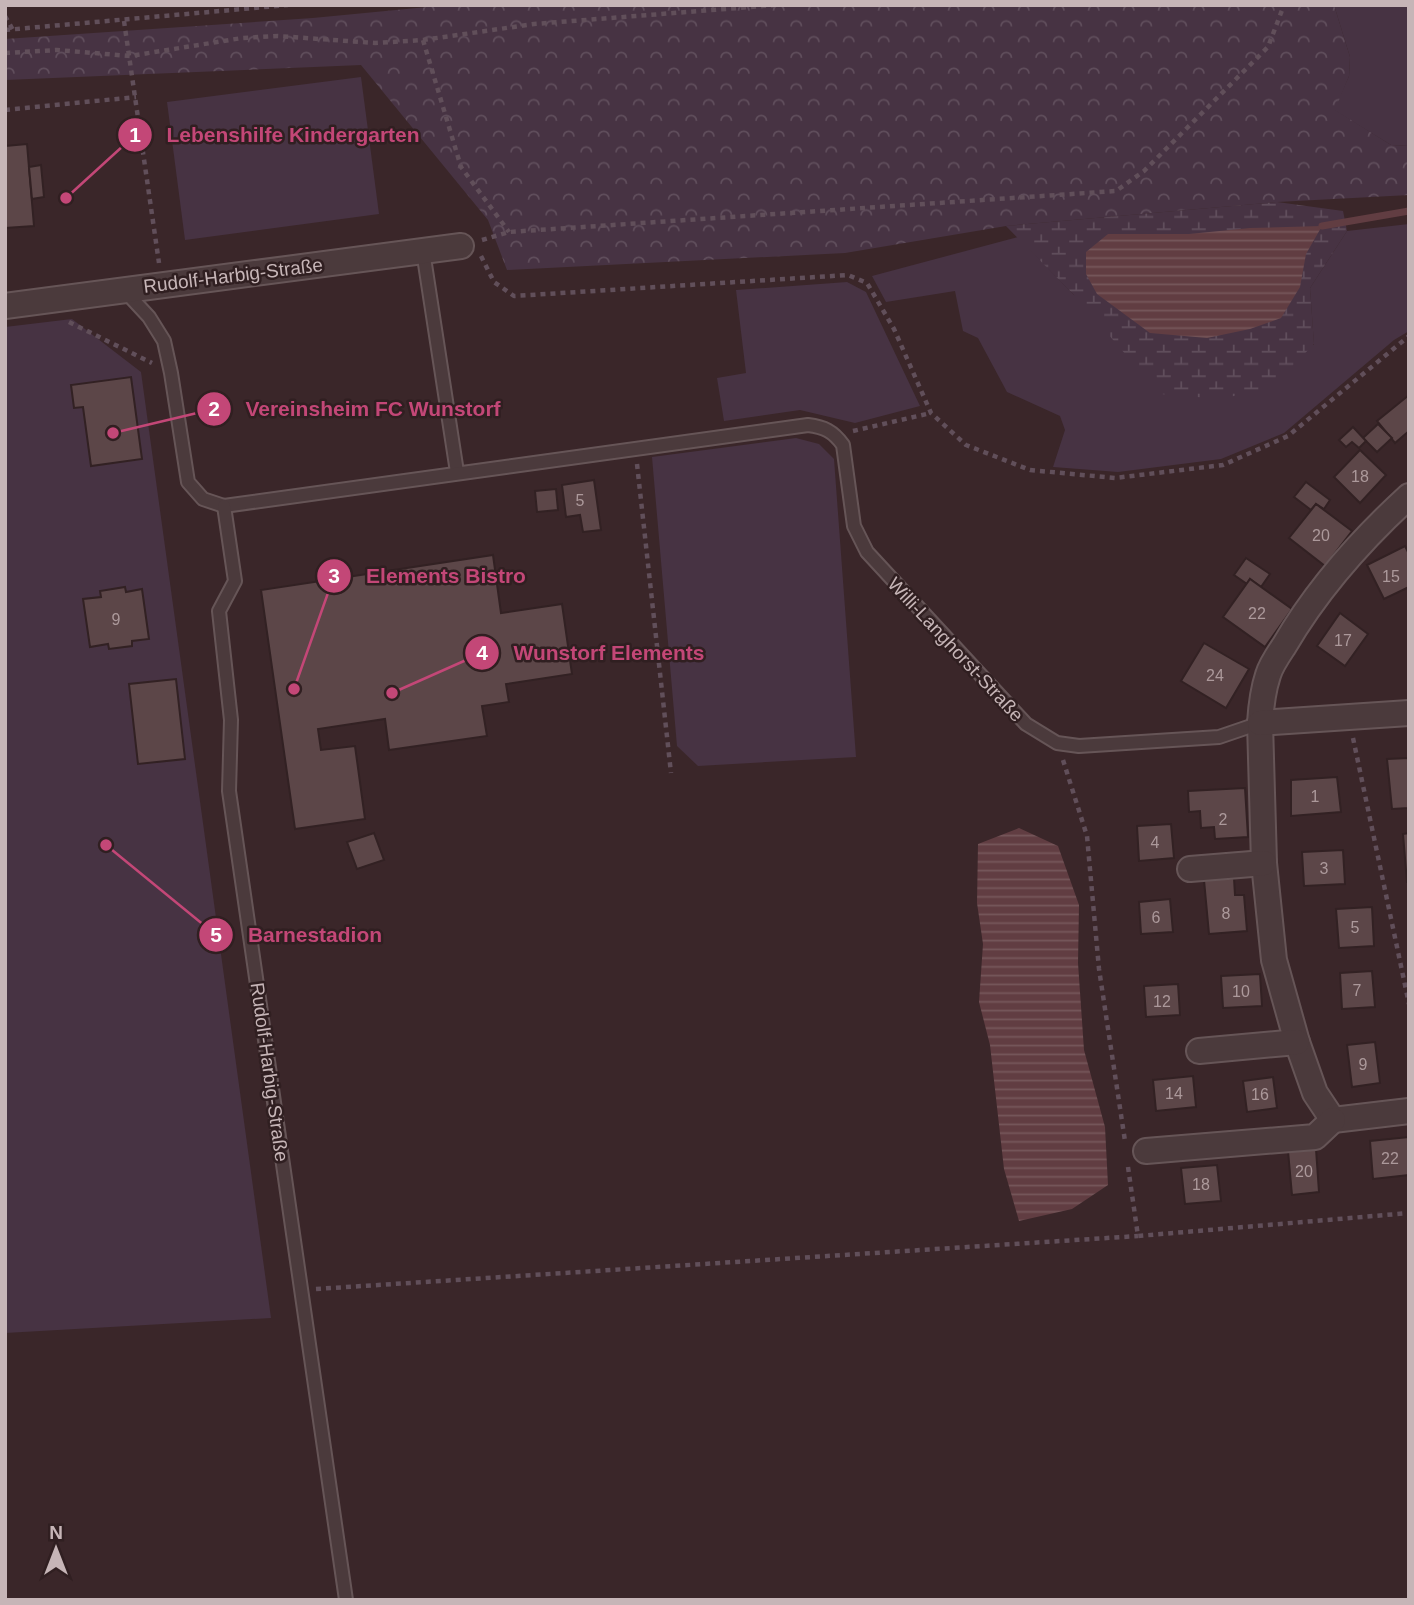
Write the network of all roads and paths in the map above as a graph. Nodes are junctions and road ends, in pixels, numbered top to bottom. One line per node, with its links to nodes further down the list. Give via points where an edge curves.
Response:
1 (288, 5): 5 (path)
2 (776, 5): 8 (path, via 534,24)
3 (1284, 5): 13 (path, via 1268,47 1144,171 1116,191)
4 (5, 16): 7 (path)
5 (124, 21): 7 (path); 10 (path)
6 (5, 30): 7 (path)
7 (13, 30)
8 (423, 40): 10 (path, via 375,43 278,36); 13 (path, via 461,167)
9 (5, 52): 10 (path, via 57,50)
10 (130, 56): 11 (path)
11 (136, 97): 12 (path); 16 (path)
12 (5, 110)
13 (509, 232): 14 (path)
14 (461, 246): 15 (street, Rudolf-Harbig-Straße); 22 (path, via 482,256 494,282 514,296 848,275 867,283 894,329)
15 (423, 251): 16 (street, Rudolf-Harbig-Straße); 25 (lane)
16 (162, 285): 17 (street, Rudolf-Harbig-Straße)
17 (124, 289): 18 (street, Rudolf-Harbig-Straße); 21 (lane, via 164,341)
18 (5, 306)
19 (57, 324): 21 (path, via 70,322)
20 (1409, 336): 22 (path, via 1288,436 1223,465 1115,478 1030,470 966,445)
21 (172, 373): 27 (lane, via 188,482 203,499)
22 (931, 413): 23 (path)
23 (839, 440): 24 (lane, via 822,426 808,425); 31 (lane, Willi-Langhorst-Straße, via 854,526 867,552 1027,724)
24 (635, 449): 25 (lane); 32 (path)
25 (457, 472): 27 (lane)
26 (1409, 496): 30 (street, via 1383,520 1293,630 1268,673)
27 (223, 506): 43 (lane, Rudolf-Harbig-Straße, via 235,581 219,611 231,720 229,791)
28 (1409, 713): 29 (street, Willi-Langhorst-Straße)
29 (1349, 716): 30 (street, Willi-Langhorst-Straße); 35 (path)
30 (1260, 723): 31 (lane, Willi-Langhorst-Straße, via 1219,737 1079,746); 33 (street)
31 (1057, 743): 40 (path, via 1087,836 1099,969)
32 (671, 773)
33 (1264, 863): 34 (street); 36 (street, via 1274,960)
34 (1190, 869)
35 (1409, 1004)
36 (1297, 1042): 37 (street); 39 (street, via 1315,1093)
37 (1199, 1051)
38 (1409, 1111): 39 (street)
39 (1333, 1120): 40 (street, via 1315,1137)
40 (1133, 1157): 42 (path)
41 (1409, 1213): 42 (path)
42 (1138, 1236): 43 (path)
43 (301, 1290): 44 (lane, Rudolf-Harbig-Straße)
44 (346, 1600)

